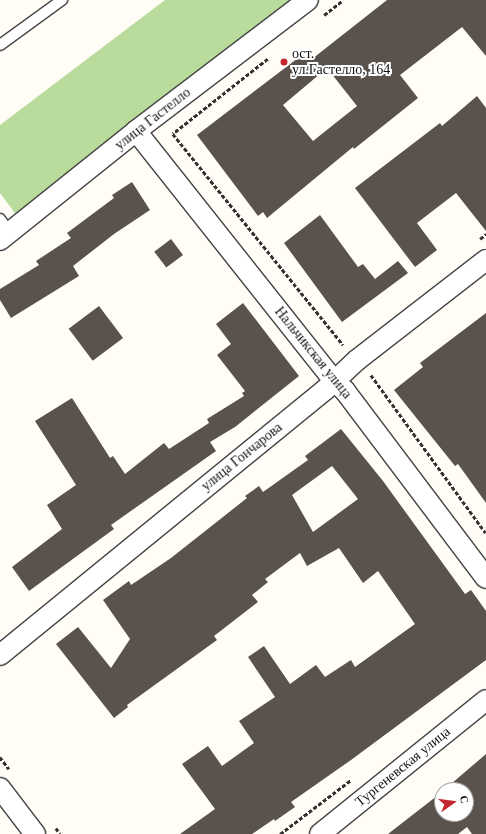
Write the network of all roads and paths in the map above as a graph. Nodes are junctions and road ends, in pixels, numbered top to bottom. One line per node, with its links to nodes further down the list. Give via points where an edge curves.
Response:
1 (62, 0): 5 (lane)
2 (308, 0): 7 (street, улица Гастелло)
3 (343, 0): 4 (path)
4 (319, 19)
5 (0, 45)
6 (270, 57): 12 (path, via 173,134)
7 (136, 131): 8 (street, улица Гастелло); 14 (street, Нальчикская улица)
8 (3, 231)
9 (486, 234): 10 (path)
10 (474, 244)
11 (486, 260): 14 (street, улица Гончарова, via 357,360)
12 (345, 348)
13 (367, 370): 15 (path)
14 (334, 381): 16 (street, Нальчикская улица, via 345,391); 17 (street, улица Гончарова)
15 (486, 533)
16 (486, 578)
17 (0, 655)
18 (486, 700): 21 (street, Тургеневская улица)
19 (0, 788): 20 (street)
20 (35, 834)
21 (320, 834)

